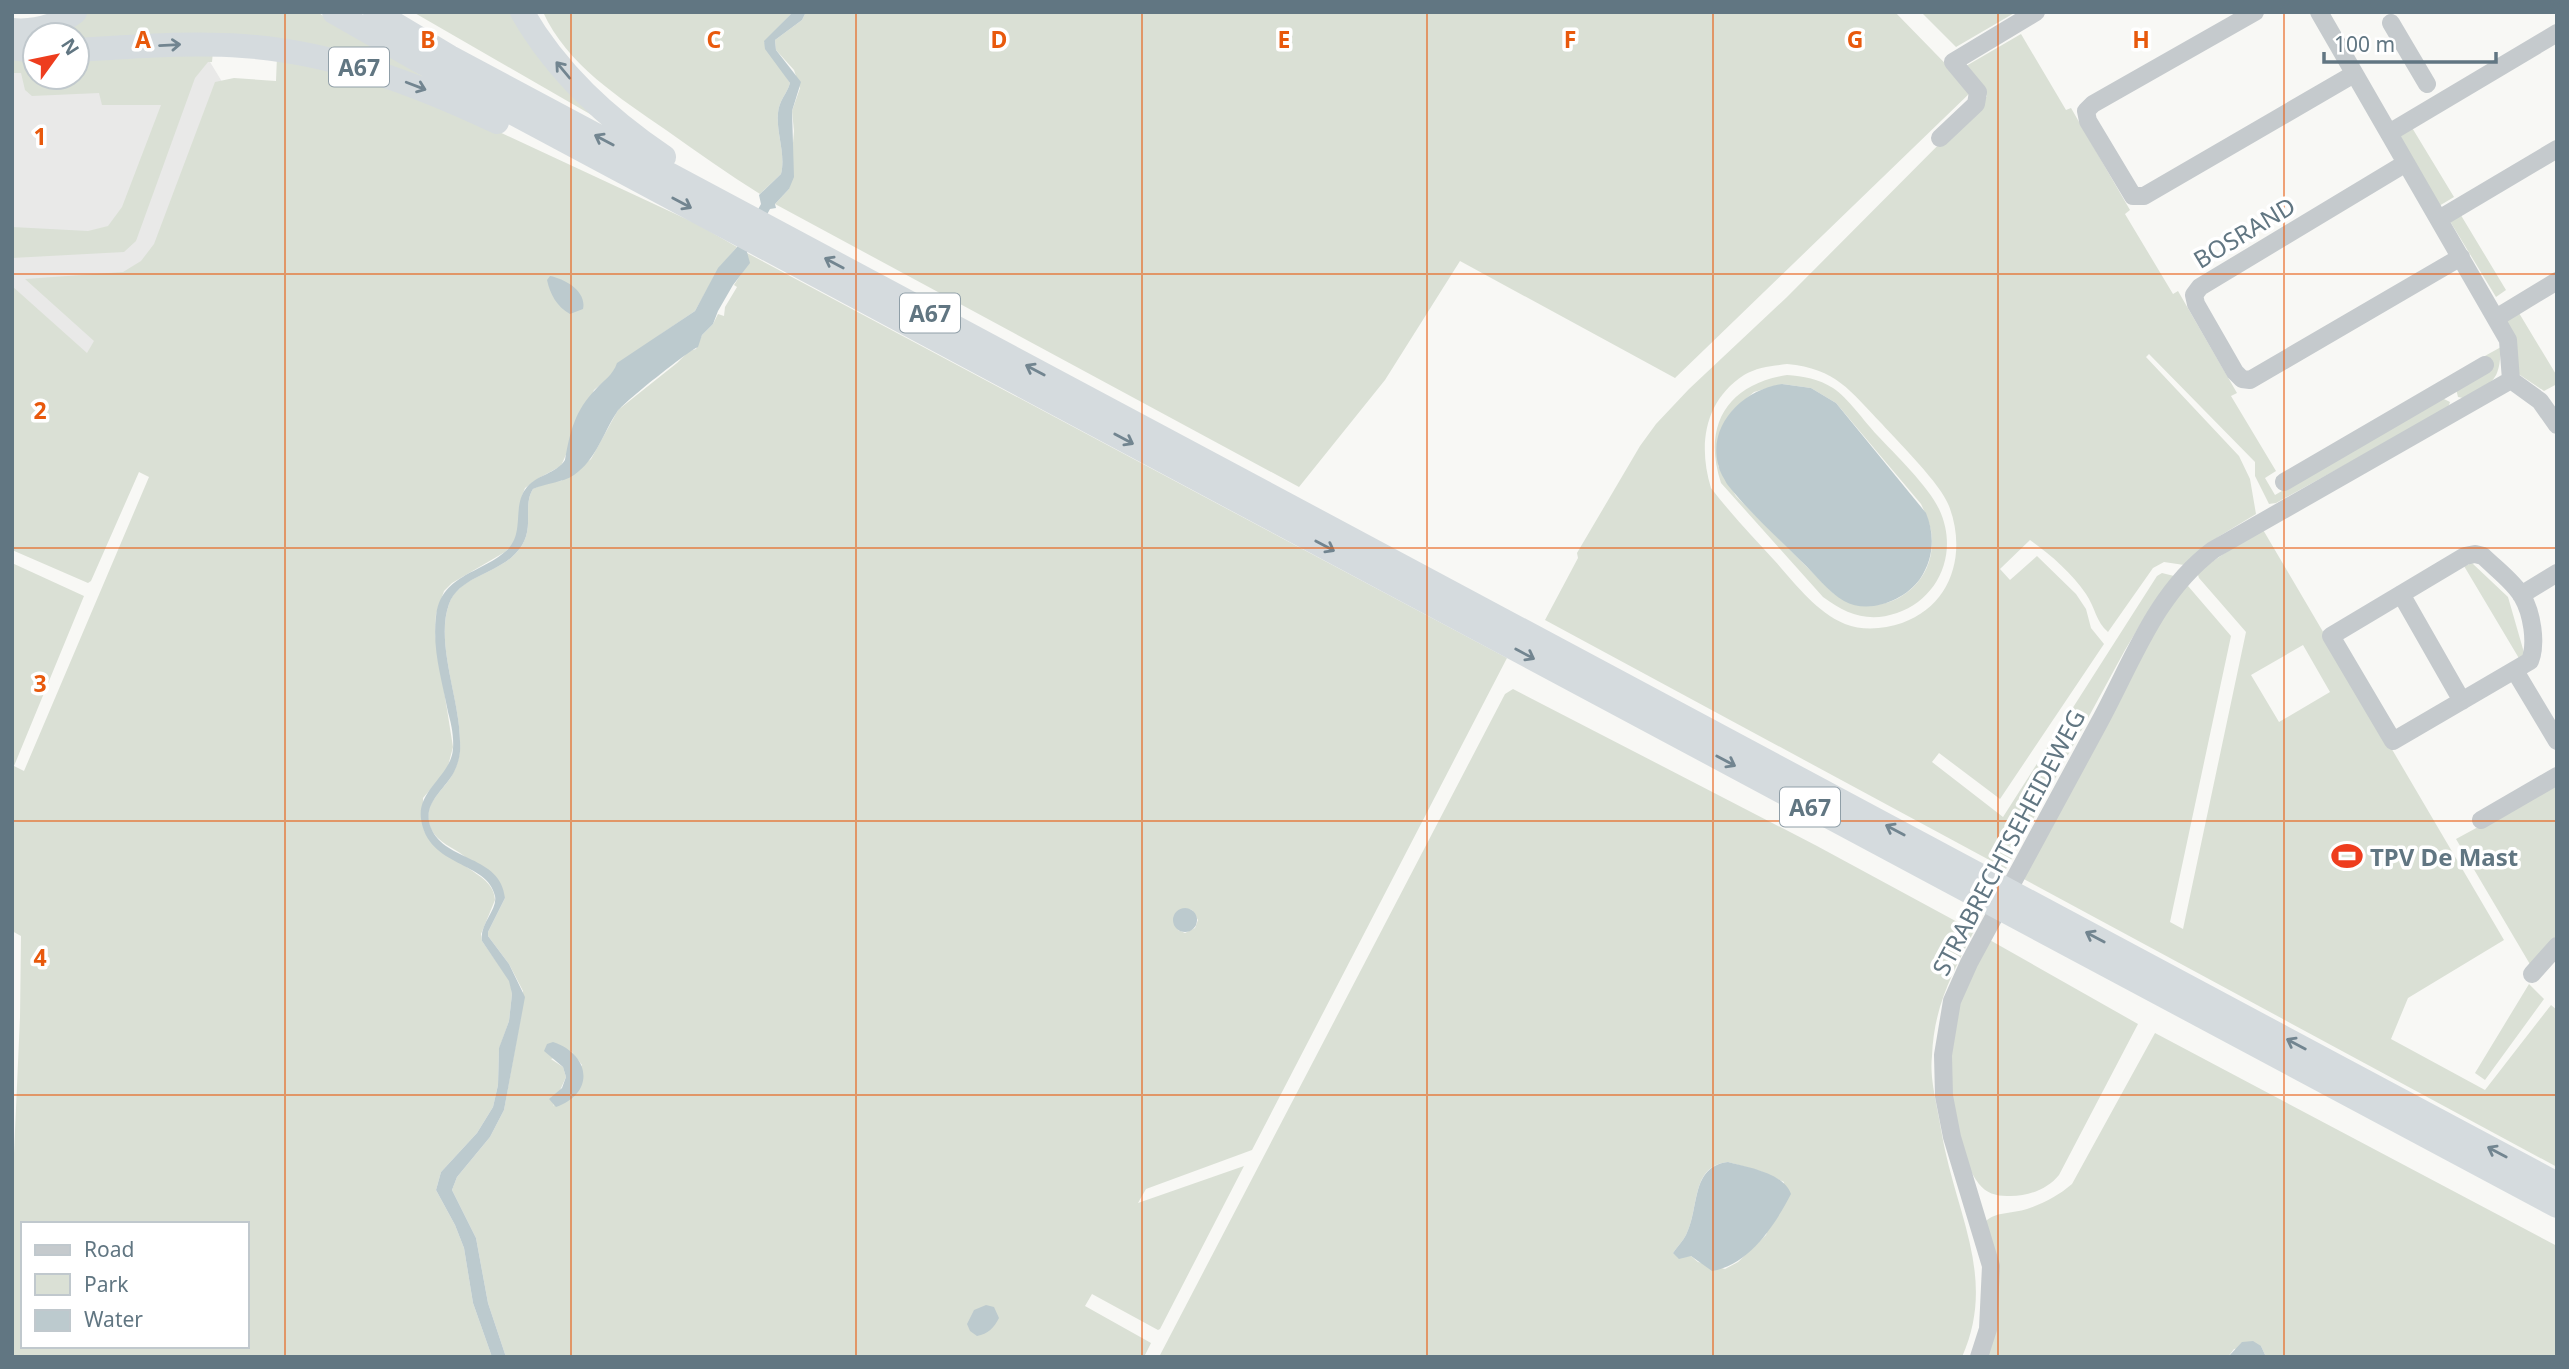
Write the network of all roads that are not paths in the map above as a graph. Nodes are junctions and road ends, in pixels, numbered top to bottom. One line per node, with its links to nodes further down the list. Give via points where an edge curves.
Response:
1 (75, 12): 9 (highway, via 47,28)
2 (334, 12): 18 (highway, A67)
3 (375, 12): 20 (highway, A67, one-way to 3)
4 (522, 12): 20 (highway, A67, one-way to 4, via 706,184 598,106 560,66)
5 (2036, 12): 15 (street, via 1953,62 1978,92 1976,104)
6 (2255, 12): 12 (street, via 2086,111 2133,196 2144,196)
7 (2319, 12): 12 (street)
8 (2391, 23): 13 (street)
9 (12, 30)
10 (2557, 33): 14 (street)
11 (91, 49): 18 (highway, A67, one-way to 18, via 204,44 270,48 328,60 401,80 578,159)
12 (2354, 74): 14 (street)
13 (2427, 84)
14 (2389, 132): 17 (street)
15 (1940, 138)
16 (2557, 149): 19 (street)
17 (2406, 163): 19 (street); 21 (street, BOSRAND, via 2200,287 2194,295 2196,304 2235,372 2250,380)
18 (623, 172): 20 (highway, A67, one-way to 20)
19 (2439, 219): 21 (street)
20 (753, 230): 42 (highway, A67, one-way to 20); 43 (highway, A67, one-way to 43)
21 (2461, 257): 23 (street)
22 (2557, 281): 23 (street)
23 (2496, 318): 25 (street, via 2508,340)
24 (2485, 365): 26 (street)
25 (2511, 380): 28 (street); 29 (street)
26 (2445, 389): 29 (street); 31 (street)
27 (2557, 392): 28 (street)
28 (2540, 401): 30 (street)
29 (2458, 409): 44 (street, STRABRECHTSEHEIDEWEG, via 2213,550 2186,573 2143,637 1969,964 1952,1001 1943,1055 1944,1096 1991,1266 1988,1329)
30 (2557, 425)
31 (2284, 482)
32 (2557, 573): 34 (street)
33 (2401, 594): 34 (street, via 2475,554 2483,556); 36 (street); 36 (street, via 2331,636 2393,741)
34 (2521, 595): 35 (street, via 2536,648 2530,661)
35 (2515, 671): 36 (street); 37 (street)
36 (2462, 701)
37 (2557, 741)
38 (2557, 776): 39 (street)
39 (2481, 820)
40 (2557, 946): 41 (street)
41 (2532, 974)
42 (2557, 1184)
43 (2557, 1206)
44 (1979, 1357)

